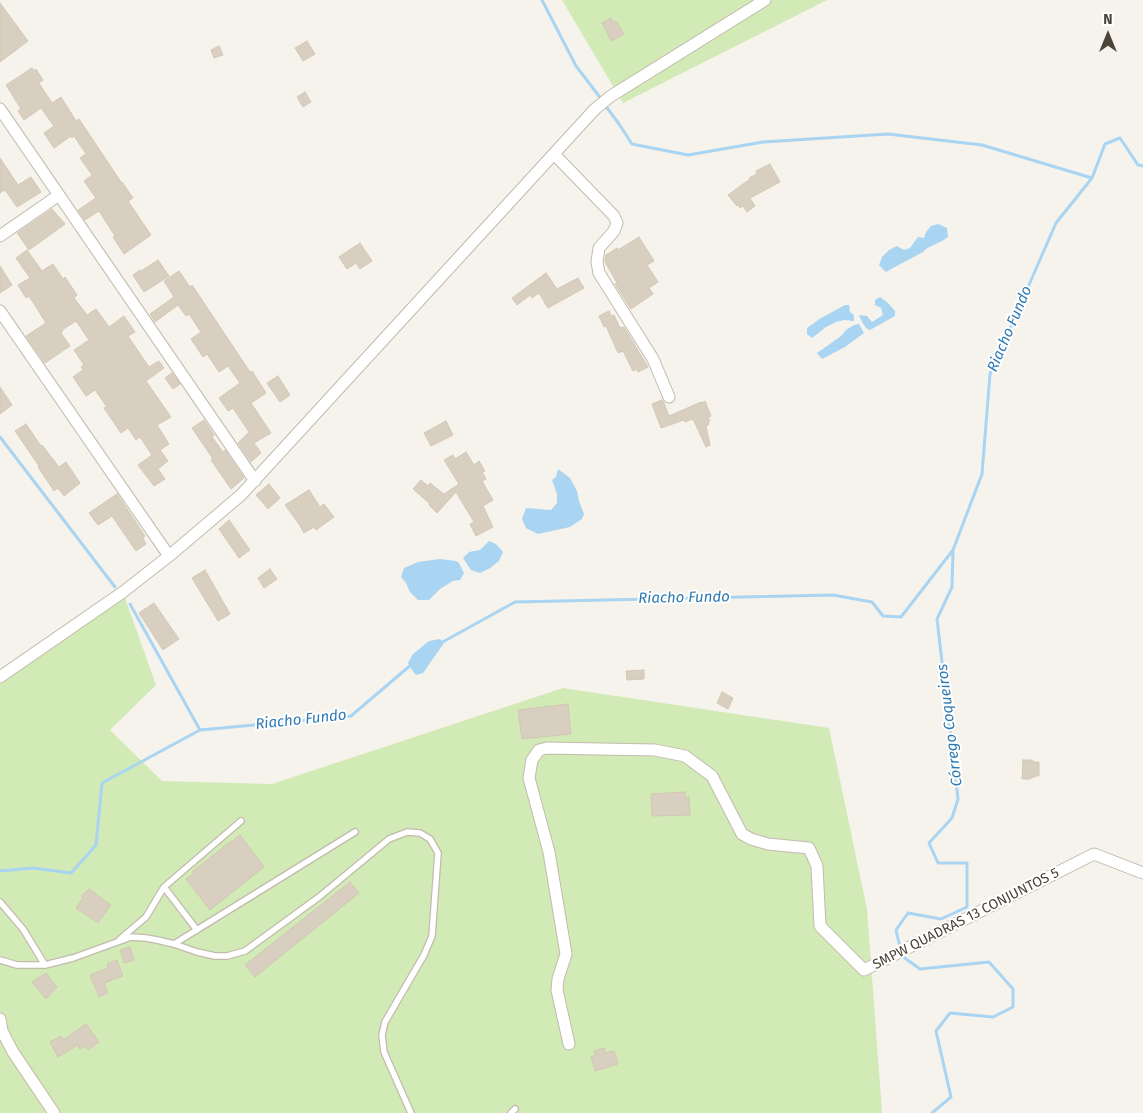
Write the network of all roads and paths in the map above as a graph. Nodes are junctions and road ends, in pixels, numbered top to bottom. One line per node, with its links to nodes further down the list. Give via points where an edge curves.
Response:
1 (761, 1): 3 (street, via 611,96)
2 (0, 109): 4 (street)
3 (554, 154): 7 (street, via 614,216 617,223 614,231 599,248 597,262 600,273 653,359); 8 (street)
4 (60, 195): 5 (street); 8 (street)
5 (0, 236)
6 (0, 312): 9 (street)
7 (669, 397)
8 (255, 481): 9 (street)
9 (169, 556): 10 (street)
10 (0, 677)
11 (241, 821): 14 (lane)
12 (355, 832): 16 (lane)
13 (1143, 873): 22 (street, SMPW QUADRAS 13 CONJUNTOS 5, via 1094,854 864,970 820,926 817,866 809,848 768,844 742,834 712,776 685,756 655,750 540,750 532,760 528,778 549,852 566,954 557,990)
14 (164, 887): 16 (lane); 17 (lane, via 146,917)
15 (0, 902): 20 (lane, via 23,929)
16 (197, 930): 18 (lane)
17 (117, 942): 18 (lane, via 131,937); 20 (lane)
18 (174, 944): 24 (lane, via 215,956 245,951 319,897 389,839 407,832 420,833 430,839 438,854 432,936 385,1022 382,1035 384,1052)
19 (0, 960): 20 (lane, via 18,965)
20 (45, 965)
21 (0, 1018): 23 (street, via 2,1031 13,1052)
22 (570, 1044)
23 (54, 1113)
24 (411, 1113)

